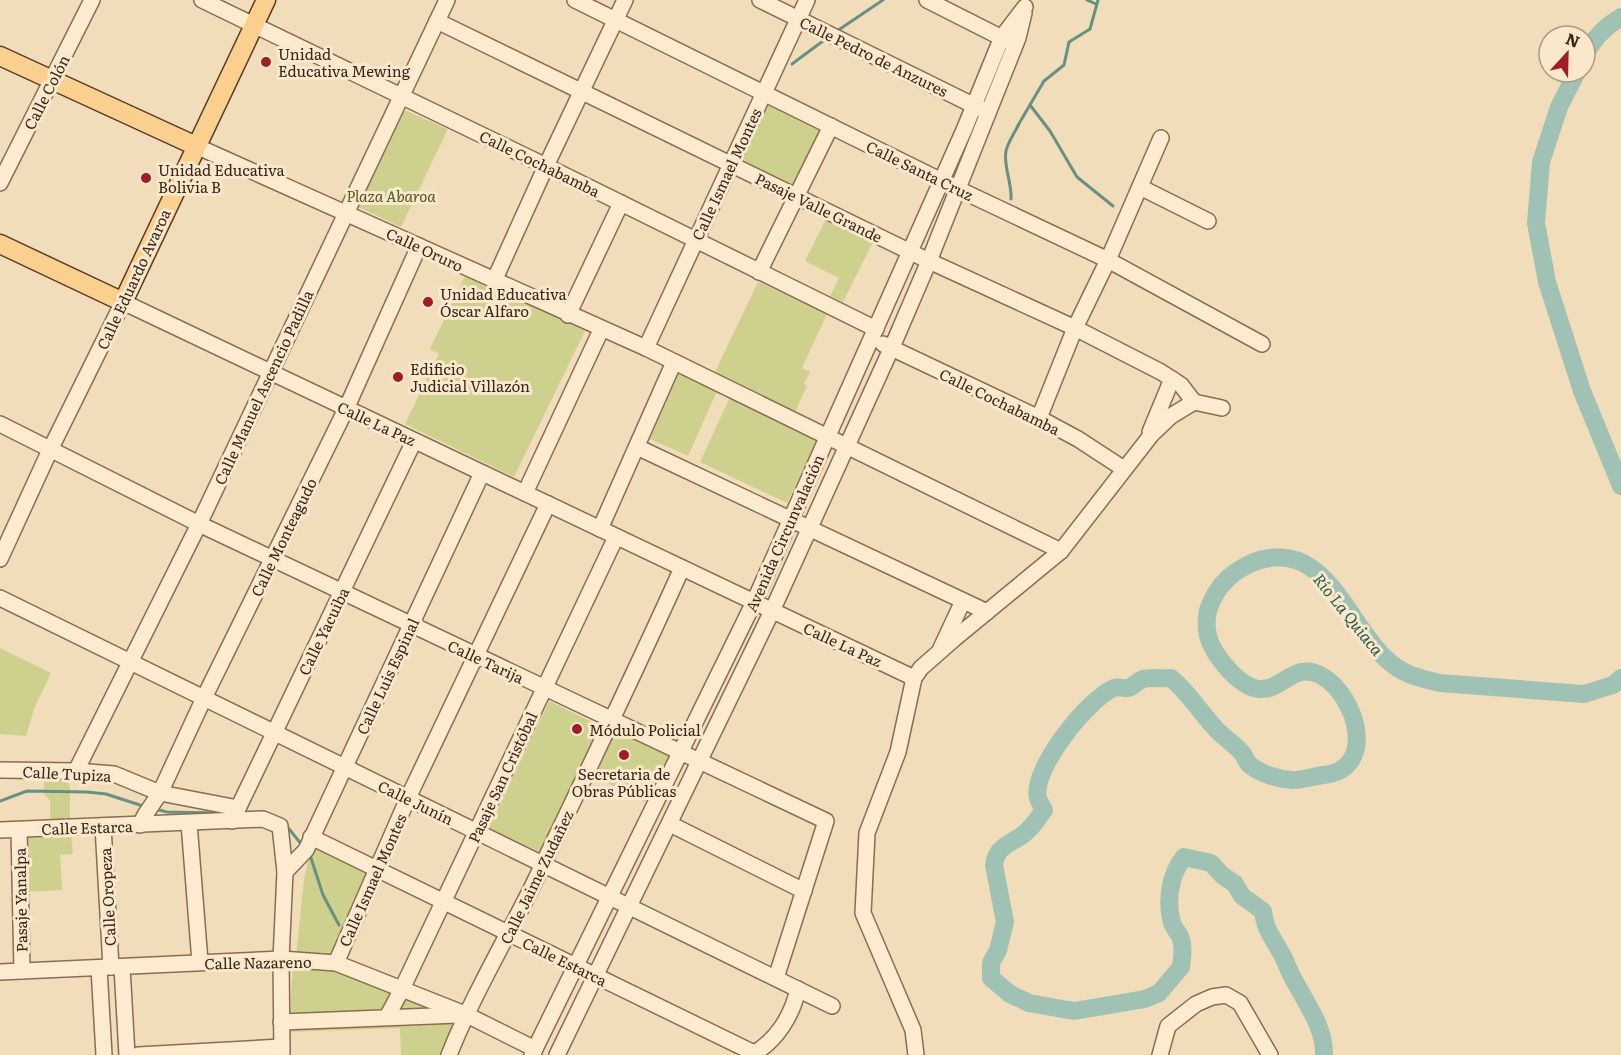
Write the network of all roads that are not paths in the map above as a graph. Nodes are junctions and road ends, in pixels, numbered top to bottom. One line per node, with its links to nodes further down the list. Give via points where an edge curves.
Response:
1 (92, 0): 17 (street, Calle Colón)
2 (202, 0): 14 (street, Calle Cochabamba)
3 (266, 0): 14 (main road, Calle Eduardo Avaroa)
4 (447, 0): 13 (street, Calle Manuel Ascencio Padilla)
5 (575, 0): 12 (street, Calle Santa Cruz)
6 (625, 0): 12 (street)
7 (760, 0): 11 (street, Calle Pedro de Anzures)
8 (807, 0): 11 (street, Calle Ismael Montes)
9 (927, 0): 15 (street)
10 (1026, 3): 15 (street, Avenida Circunvalación)
11 (798, 19): 19 (street, Calle Ismael Montes); 21 (street, Calle Pedro de Anzures)
12 (615, 20): 18 (street); 19 (street, Calle Santa Cruz)
13 (437, 21): 18 (street, Pasaje Valle Grande); 20 (street, Calle Manuel Ascencio Padilla)
14 (254, 24): 20 (street, Calle Cochabamba); 25 (main road, Calle Eduardo Avaroa)
15 (1009, 41): 21 (street, Avenida Circunvalación); 22 (street, Avenida Circunvalación)
16 (0, 56): 17 (main road, Calle Oruro)
17 (52, 79): 25 (main road, Calle Oruro); 29 (street, Calle Colón)
18 (581, 92): 26 (street, Pasaje Valle Grande); 27 (street)
19 (764, 93): 23 (street, Calle Santa Cruz); 26 (street, Calle Ismael Montes)
20 (402, 95): 27 (street, Calle Cochabamba); 34 (street, Calle Manuel Ascencio Padilla)
21 (973, 105): 22 (street, Calle Pedro de Anzures); 28 (street, Avenida Circunvalación)
22 (988, 112): 31 (street, Avenida Circunvalación)
23 (831, 126): 28 (street, Calle Santa Cruz); 32 (street)
24 (1161, 138): 30 (street)
25 (196, 146): 34 (street, Calle Oruro); 44 (main road, Calle Eduardo Avaroa)
26 (730, 164): 32 (street, Pasaje Valle Grande); 36 (street, Calle Ismael Montes)
27 (546, 166): 33 (street, Calle Cochabamba); 43 (street)
28 (941, 181): 31 (street, Calle Santa Cruz); 39 (street, Avenida Circunvalación)
29 (0, 183)
30 (1140, 187): 35 (street); 40 (street)
31 (958, 189): 40 (street, Calle Santa Cruz); 41 (street, Avenida Circunvalación)
32 (796, 196): 39 (street, Pasaje Valle Grande); 42 (street)
33 (621, 203): 36 (street, Calle Cochabamba); 45 (street)
34 (347, 213): 38 (street, Calle Oruro); 53 (street, Calle Manuel Ascencio Padilla)
35 (1208, 221)
36 (694, 240): 42 (street, Calle Cochabamba); 50 (street, Calle Ismael Montes)
37 (0, 244): 44 (main road, Calle La Paz)
38 (419, 246): 43 (street, Calle Oruro); 57 (street, Calle Monteagudo)
39 (910, 251): 41 (street, Pasaje Valle Grande); 48 (street, Avenida Circunvalación)
40 (1108, 260): 46 (street); 49 (street, Calle Santa Cruz)
41 (929, 261): 46 (street, Pasaje Valle Grande); 51 (street, Avenida Circunvalación)
42 (759, 272): 48 (street, Calle Cochabamba)
43 (494, 281): 45 (street, Calle Oruro)
44 (123, 302): 53 (street, Calle La Paz); 65 (street, Calle Eduardo Avaroa)
45 (568, 315): 47 (street, Calle Oruro)
46 (1075, 328): 54 (street, Pasaje Valle Grande); 58 (street)
47 (601, 330): 50 (street, Calle Oruro); 68 (street)
48 (874, 334): 51 (street, Calle Cochabamba); 60 (street, Avenida Circunvalación)
49 (1262, 344)
50 (646, 348): 52 (street, Calle Oruro)
51 (891, 348): 58 (street, Calle Cochabamba); 64 (street, Avenida Circunvalación)
52 (674, 362): 60 (street, Calle Oruro); 63 (street)
53 (269, 372): 57 (street, Calle La Paz); 71 (street, Calle Manuel Ascencio Padilla)
54 (1172, 379): 55 (street, Pasaje Valle Grande); 62 (street)
55 (1194, 402): 56 (street); 62 (street, via 1171,416)
56 (1222, 408)
57 (346, 409): 61 (street, Calle La Paz); 77 (street, Calle Monteagudo)
58 (1039, 418): 66 (street, Calle Cochabamba)
59 (0, 424): 65 (street, Calle Tarija)
60 (828, 437): 64 (street, Calle Oruro); 70 (street, Avenida Circunvalación)
61 (414, 441): 67 (street, Calle La Paz); 79 (street, Calle Yacuiba)
62 (1146, 441): 66 (street)
63 (637, 447): 70 (street); 73 (street)
64 (847, 447): 72 (street, Avenida Circunvalación); 75 (street, Calle Oruro)
65 (50, 450): 71 (street, Calle Tarija); 76 (street, Calle Eduardo Avaroa)
66 (1124, 469): 75 (street)
67 (482, 473): 68 (street, Calle La Paz); 85 (street, Calle Luis Espinal)
68 (525, 494): 69 (street, Calle La Paz)
69 (548, 504): 73 (street, Calle La Paz); 86 (street, Calle Ismael Montes)
70 (791, 519): 72 (street); 82 (street, Avenida Circunvalación)
71 (199, 524): 77 (street, Calle Tarija); 88 (street, Calle Manuel Ascencio Padilla)
72 (810, 528): 81 (street); 83 (street, Avenida Circunvalación)
73 (600, 529): 74 (street, Calle La Paz)
74 (616, 537): 78 (street, Calle La Paz); 90 (street, Pasaje San Cristóbal)
75 (1061, 551): 84 (street)
76 (0, 559)
77 (272, 559): 79 (street, Calle Tarija); 91 (street, Calle Monteagudo)
78 (682, 568): 82 (street, Calle La Paz); 92 (street, Calle Jaime Zudañez)
79 (342, 592): 85 (street, Calle Tarija); 93 (street, Calle Yacuiba)
80 (0, 597): 88 (street, Calle Junín)
81 (963, 601): 84 (street); 87 (street)
82 (754, 602): 83 (street, Calle La Paz); 94 (street, Avenida Circunvalación)
83 (772, 611): 89 (street, Calle La Paz); 95 (street, Avenida Circunvalación)
84 (987, 612): 87 (street)
85 (411, 625): 86 (street, Calle Tarija); 96 (street, Calle Luis Espinal)
86 (477, 656): 90 (street, Calle Tarija); 100 (street, Calle Ismael Montes)
87 (937, 656): 89 (street)
88 (131, 662): 91 (street, Calle Junín); 98 (street, Calle Manuel Ascencio Padilla)
89 (914, 678): 141 (street, via 898,752 867,833 863,913 912,1030)
90 (545, 688): 92 (street, Calle Tarija); 108 (street, Pasaje San Cristóbal)
91 (204, 698): 93 (street, Calle Junín); 99 (street, Calle Monteagudo)
92 (613, 721): 94 (street, Calle Tarija); 110 (street, Calle Jaime Zudañez)
93 (274, 732): 96 (street, Calle Junín); 101 (street, Calle Yacuiba)
94 (679, 752): 95 (street, Calle Tarija); 114 (street, Avenida Circunvalación)
95 (700, 762): 103 (street, Avenida Circunvalación); 113 (street, Calle Tarija, via 826,821)
96 (344, 766): 100 (street, Calle Junín); 109 (street, Calle Luis Espinal)
97 (0, 770): 98 (street, Calle Tupiza)
98 (76, 771): 99 (street, Calle Tupiza, via 114,774)
99 (160, 793): 101 (street, Calle Tupiza); 104 (street, Calle Monteagudo)
100 (408, 798): 108 (street, Calle Junín); 111 (street, Calle Ismael Montes)
101 (235, 814): 102 (street, Calle Estarca); 112 (street, Calle Estarca, via 280,826)
102 (189, 823): 104 (street, Calle Estarca); 119 (street)
103 (670, 824): 113 (street); 116 (street, Avenida Circunvalación)
104 (141, 825): 105 (street, Calle Estarca)
105 (103, 826): 107 (street, Calle Estarca); 122 (street, Calle Oropeza)
106 (0, 830): 107 (street, Calle Estarca)
107 (19, 830): 123 (street, Pasaje Yanalpa)
108 (476, 832): 110 (street, Calle Junín); 115 (street, Pasaje San Cristóbal)
109 (311, 837): 111 (street, Calle Estarca); 112 (street, Calle Luis Espinal, via 306,850)
110 (543, 864): 114 (street, Calle Junín); 117 (street, Calle Jaime Zudañez)
111 (376, 869): 115 (street, Calle Estarca); 120 (street, Calle Ismael Montes)
112 (285, 872): 118 (street)
113 (804, 891): 126 (street, Calle Tarija)
114 (609, 897): 116 (street, Calle Junín); 121 (street, Avenida Circunvalación)
115 (443, 902): 117 (street, Calle Estarca); 127 (street, Pasaje San Cristóbal)
116 (630, 907): 125 (street, Avenida Circunvalación); 126 (street, Calle Junín)
117 (509, 933): 121 (street, Calle Estarca); 130 (street, Calle Jaime Zudañez)
118 (281, 959): 119 (street, Calle Nazareno); 120 (street, Calle Nazareno); 132 (street)
119 (200, 962): 122 (street, Calle Nazareno)
120 (336, 963): 127 (street, Calle Nazareno)
121 (576, 966): 125 (street, Calle Estarca); 133 (street, Avenida Circunvalación)
122 (111, 967): 123 (street, Calle Nazareno); 137 (street, Calle Oropeza); 138 (street, Calle Oropeza)
123 (22, 971): 124 (street, Calle Nazareno)
124 (0, 972)
125 (597, 976): 135 (street, Avenida Circunvalación); 136 (street, Calle Estarca)
126 (776, 978): 128 (street, Calle Junín)
127 (402, 989): 130 (street, Calle Nazareno); 131 (street, Pasaje San Cristóbal)
128 (798, 989): 129 (street, Calle Junín); 136 (street, via 786,1023)
129 (832, 1006)
130 (465, 1014): 131 (street); 133 (street, Calle Nazareno); 140 (street, Calle Jaime Zudañez)
131 (387, 1017): 132 (street)
132 (281, 1022): 134 (street)
133 (535, 1049): 135 (street, Calle Nazareno)
134 (281, 1051): 139 (street)
135 (560, 1054)
136 (752, 1054)
137 (104, 1055)
138 (127, 1055)
139 (138, 1055)
140 (449, 1055)
141 (916, 1055)
142 (1160, 1055): 143 (street, via 1168,1026 1196,1004 1212,996 1226,995 1240,1003)
143 (1270, 1055)

